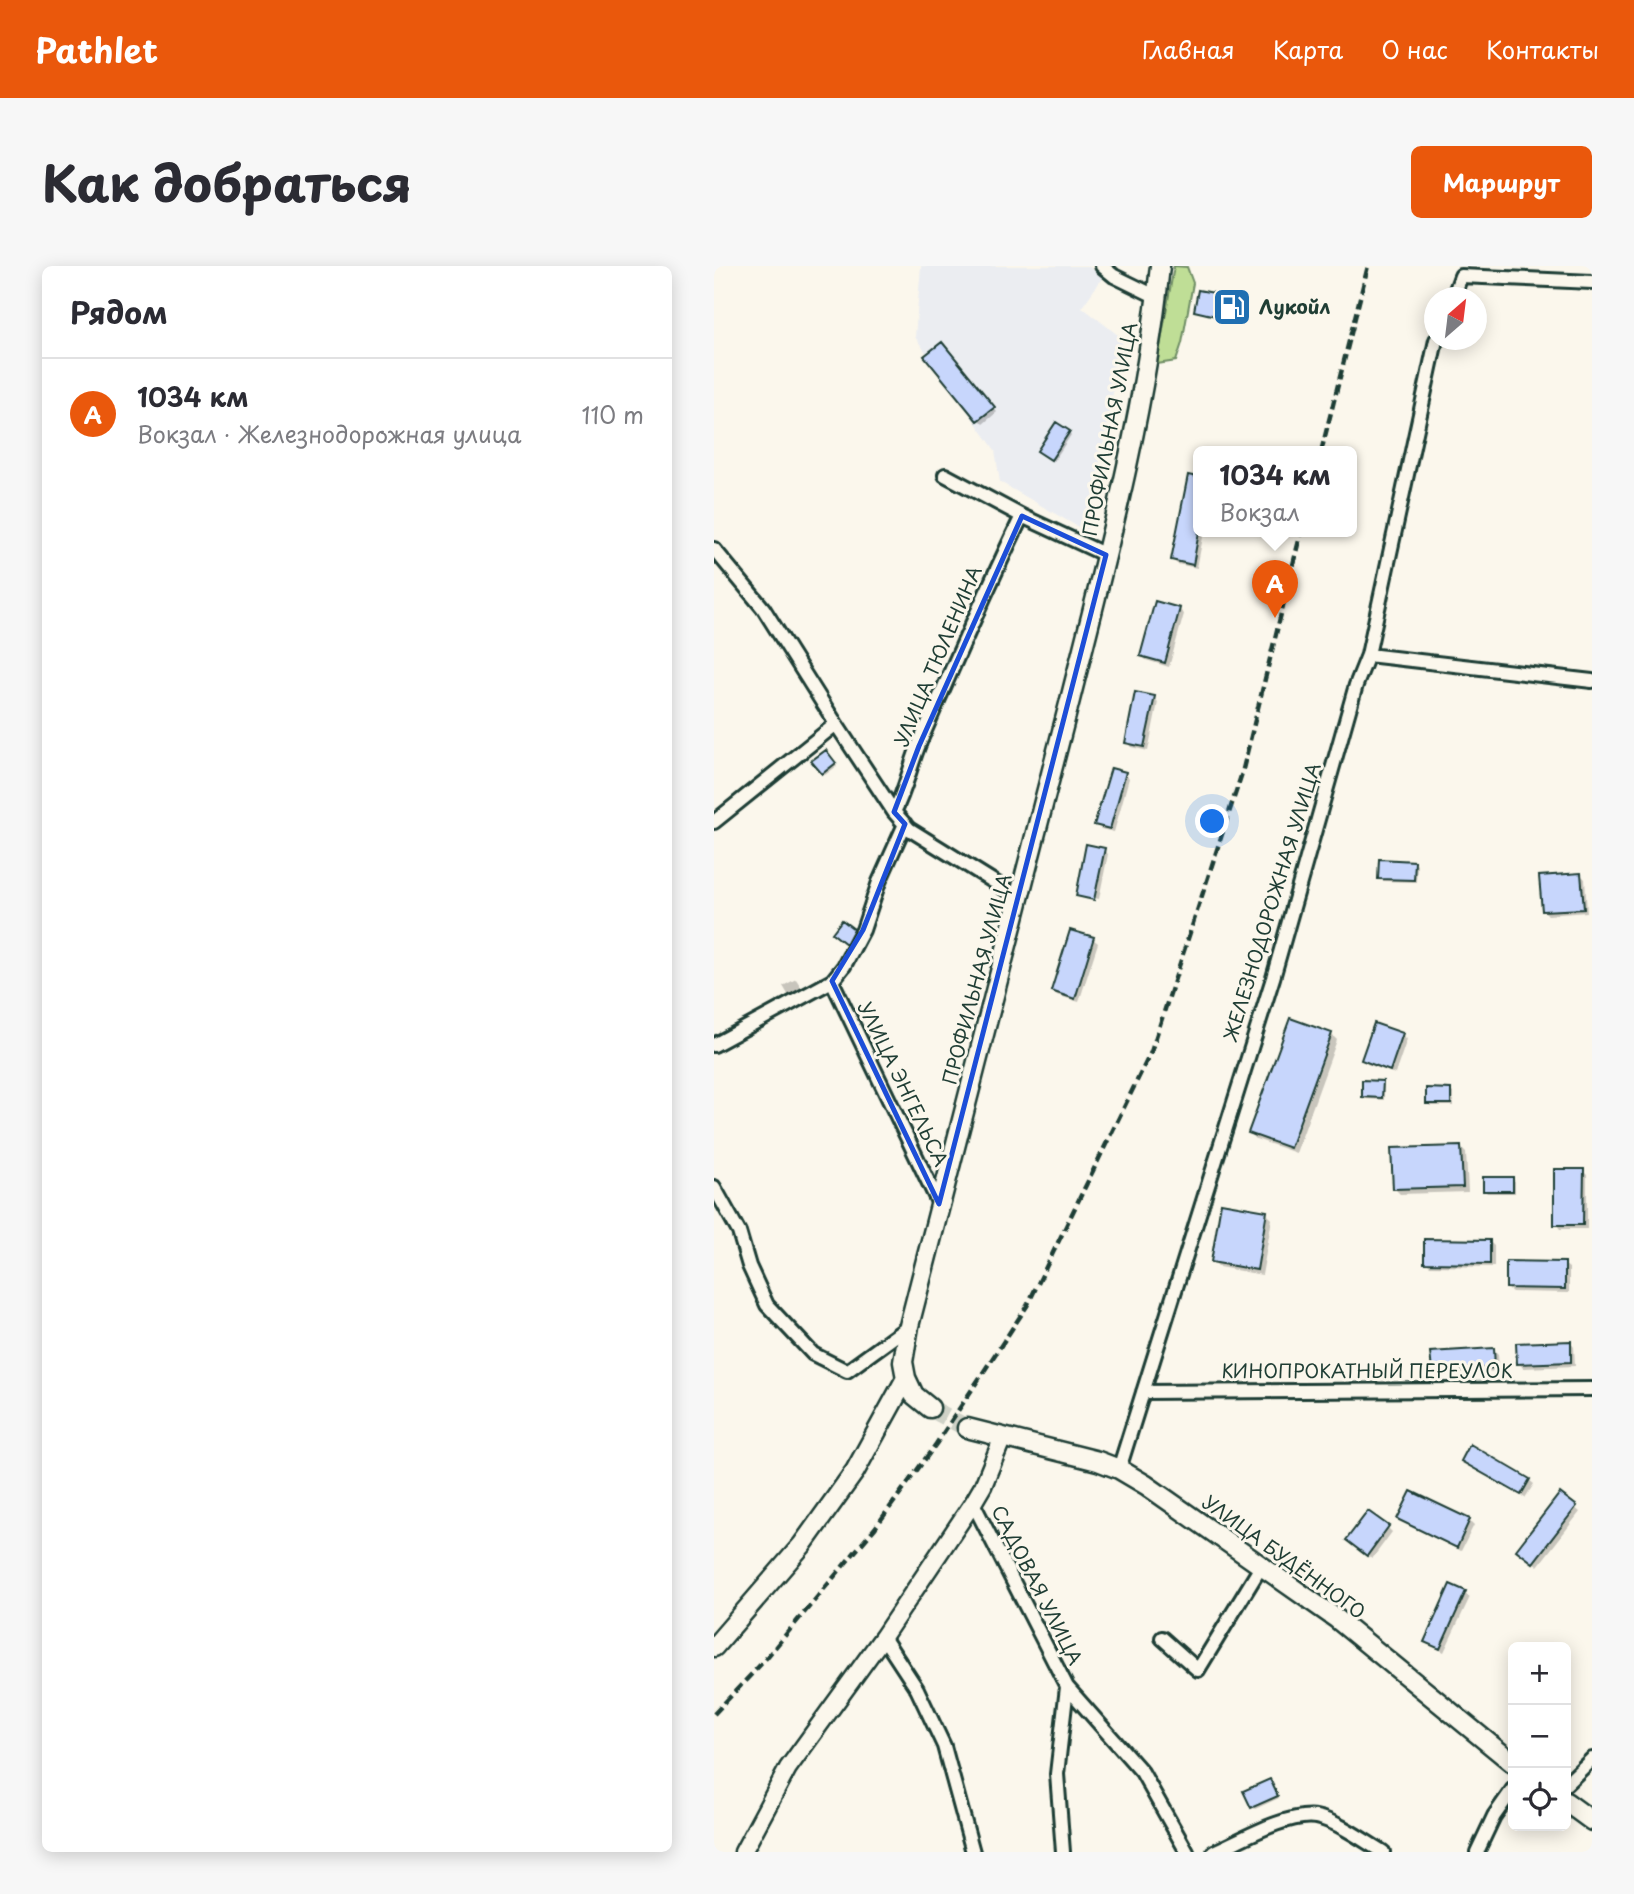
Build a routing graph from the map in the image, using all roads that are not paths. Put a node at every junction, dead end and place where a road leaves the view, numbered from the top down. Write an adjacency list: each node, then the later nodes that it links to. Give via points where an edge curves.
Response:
1 (1102, 266): 5 (street)
2 (1160, 266): 5 (main road, ПРОФИЛЬНАЯ УЛИЦА)
3 (1592, 282): 4 (street, via 1461,276)
4 (1456, 287)
5 (1157, 297): 10 (main road, ПРОФИЛЬНАЯ УЛИЦА)
6 (1435, 350): 11 (street, ЖЕЛЕЗНОДОРОЖНАЯ УЛИЦА)
7 (945, 475): 8 (street)
8 (1022, 516): 10 (street); 14 (street, УЛИЦА ТЮЛЕНИНА)
9 (714, 549): 13 (street, via 763,608)
10 (1106, 555): 17 (main road, ПРОФИЛЬНАЯ УЛИЦА)
11 (1368, 655): 12 (street); 25 (street, ЖЕЛЕЗНОДОРОЖНАЯ УЛИЦА)
12 (1592, 681)
13 (836, 724): 14 (street); 15 (street)
14 (894, 812): 16 (street)
15 (714, 822)
16 (905, 824): 17 (street, via 932,846); 18 (street, via 863,930)
17 (1020, 898): 21 (main road, ПРОФИЛЬНАЯ УЛИЦА)
18 (832, 981): 19 (street); 21 (street, УЛИЦА ЭНГЕЛЬСА)
19 (714, 1045)
20 (714, 1187): 22 (street, via 739,1233 767,1305 813,1354 848,1371)
21 (939, 1204): 22 (main road, ПРОФИЛЬНАЯ УЛИЦА)
22 (909, 1326): 23 (main road, ПРОФИЛЬНАЯ УЛИЦА, via 903,1362)
23 (906, 1378): 26 (main road, via 914,1395); 34 (main road, ПРОФИЛЬНАЯ УЛИЦА, via 832,1506)
24 (1592, 1389): 25 (street, КИНОПРОКАТНЫЙ ПЕРЕУЛОК)
25 (1143, 1392): 29 (street, ЖЕЛЕЗНОДОРОЖНАЯ УЛИЦА)
26 (930, 1408)
27 (967, 1428): 28 (main road, УЛИЦА БУДЁННОГО)
28 (1003, 1437): 29 (main road, УЛИЦА БУДЁННОГО); 30 (street)
29 (1119, 1469): 31 (main road, УЛИЦА БУДЁННОГО)
30 (972, 1503): 32 (street); 35 (street, САДОВАЯ УЛИЦА)
31 (1262, 1565): 33 (street, via 1198,1670); 36 (main road, УЛИЦА БУДЁННОГО, via 1337,1619)
32 (883, 1637): 42 (street, via 789,1768); 43 (street, via 917,1689 944,1746)
33 (1162, 1638)
34 (714, 1647)
35 (1067, 1687): 44 (street, САДОВАЯ УЛИЦА, via 1057,1774); 45 (street, via 1142,1772)
36 (1508, 1759)
37 (1592, 1759): 38 (street)
38 (1571, 1779)
39 (1508, 1796): 48 (street)
40 (1571, 1806): 41 (main road)
41 (1592, 1821)
42 (743, 1852)
43 (973, 1852)
44 (1063, 1852)
45 (1187, 1852)
46 (1214, 1852): 47 (street, via 1303,1816 1329,1822)
47 (1383, 1852)
48 (1477, 1852)

